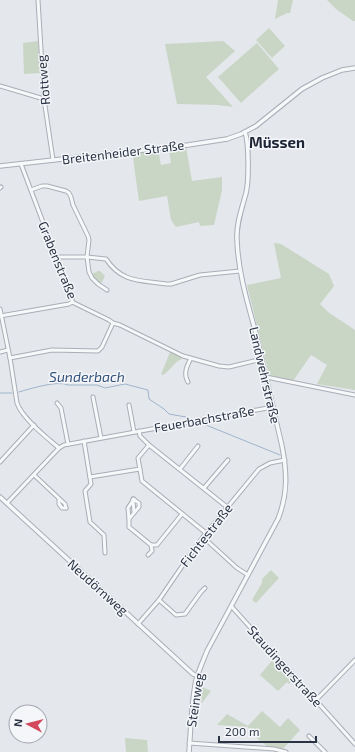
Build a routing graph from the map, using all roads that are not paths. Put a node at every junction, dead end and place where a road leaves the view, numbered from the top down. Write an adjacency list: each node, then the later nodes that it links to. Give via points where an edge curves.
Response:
1 (38, 0): 4 (street, Rottweg)
2 (355, 68): 5 (street, Breitenheider Straße, via 342,70 302,89)
3 (0, 86): 4 (street)
4 (44, 98): 6 (street, Rottweg)
5 (245, 132): 6 (street, Breitenheider Straße, via 217,141); 12 (street, Landwehrstraße, via 247,183 236,238)
6 (53, 160): 7 (street, Breitenheider Straße)
7 (21, 164): 8 (street, Breitenheider Straße); 9 (street, Grabenstraße)
8 (0, 166)
9 (31, 190): 10 (street, Grabenstraße); 11 (street, via 47,186 70,193 88,236)
10 (56, 257): 11 (street); 14 (street, Grabenstraße)
11 (87, 257): 12 (street, via 106,259 116,271 127,278 166,284); 13 (street, via 92,278)
12 (240, 271): 22 (street, Landwehrstraße)
13 (107, 290)
14 (72, 302): 16 (street); 17 (street, Grabenstraße)
15 (0, 309): 16 (street)
16 (1, 316): 18 (street)
17 (113, 323): 20 (street, via 98,351 52,350); 21 (street, Grabenstraße)
18 (8, 350): 19 (street); 20 (street)
19 (0, 352)
20 (10, 358): 30 (street, via 17,403)
21 (191, 358): 22 (street, Grabenstraße, via 224,367); 24 (street, via 186,366 185,377)
22 (262, 359): 23 (street, Landwehrstraße)
23 (266, 376): 25 (street); 29 (street, Landwehrstraße)
24 (188, 382)
25 (355, 395)
26 (94, 397): 33 (street)
27 (57, 403): 35 (street, via 61,408)
28 (129, 405): 32 (street)
29 (273, 407): 31 (street, Feuerbachstraße); 40 (street, Landwehrstraße)
30 (34, 425): 38 (street); 41 (street)
31 (139, 431): 32 (street, Feuerbachstraße); 36 (street, via 140,436)
32 (134, 432): 33 (street, Feuerbachstraße)
33 (101, 438): 34 (street, Feuerbachstraße)
34 (84, 441): 35 (street, Feuerbachstraße); 45 (street)
35 (68, 444): 38 (street, Feuerbachstraße)
36 (149, 444): 42 (street, via 138,458); 43 (street)
37 (198, 446): 43 (street)
38 (58, 448): 44 (street, Feuerbachstraße)
39 (228, 460): 46 (street)
40 (285, 460): 51 (street, Fichtestraße, via 270,463 259,469); 63 (street, Landwehrstraße, via 287,483 282,509)
41 (0, 462)
42 (140, 469): 45 (street); 54 (street, via 142,481)
43 (180, 469): 46 (street)
44 (34, 476): 48 (street); 50 (street, Feuerbachstraße)
45 (90, 477): 61 (street, via 92,484 85,491 90,522 104,535)
46 (204, 488): 51 (street)
47 (0, 497): 50 (street, Neudörnweg)
48 (59, 499)
49 (133, 500): 52 (street); 53 (street); 53 (street, via 139,504)
50 (7, 504): 67 (street, Neudörnweg)
51 (227, 508): 56 (street, Fichtestraße)
52 (128, 510): 53 (street); 55 (street)
53 (134, 511): 55 (street)
54 (182, 514): 56 (street); 58 (street)
55 (129, 519): 59 (street, via 129,527)
56 (206, 533): 57 (street, Fichtestraße)
57 (203, 537): 63 (street); 65 (street, Fichtestraße)
58 (156, 544): 59 (street); 60 (street, via 155,551)
59 (152, 545): 60 (street)
60 (152, 551): 62 (street)
61 (105, 553)
62 (148, 556)
63 (248, 575): 66 (street, Landwehrstraße)
64 (205, 588): 65 (street, via 185,614 176,615)
65 (159, 600): 67 (street, Fichtestraße)
66 (232, 607): 69 (street, Steinweg, via 208,651); 70 (street, Staudingerstraße)
67 (138, 624): 69 (street, Neudörnweg)
68 (355, 660): 70 (street)
69 (198, 676): 72 (street, Steinweg, via 192,706)
70 (316, 700): 73 (street, Staudingerstraße)
71 (309, 736): 76 (street)
72 (190, 743): 74 (street, Steinweg); 75 (street)
73 (355, 744)
74 (189, 752)
75 (286, 752)
76 (325, 752)

